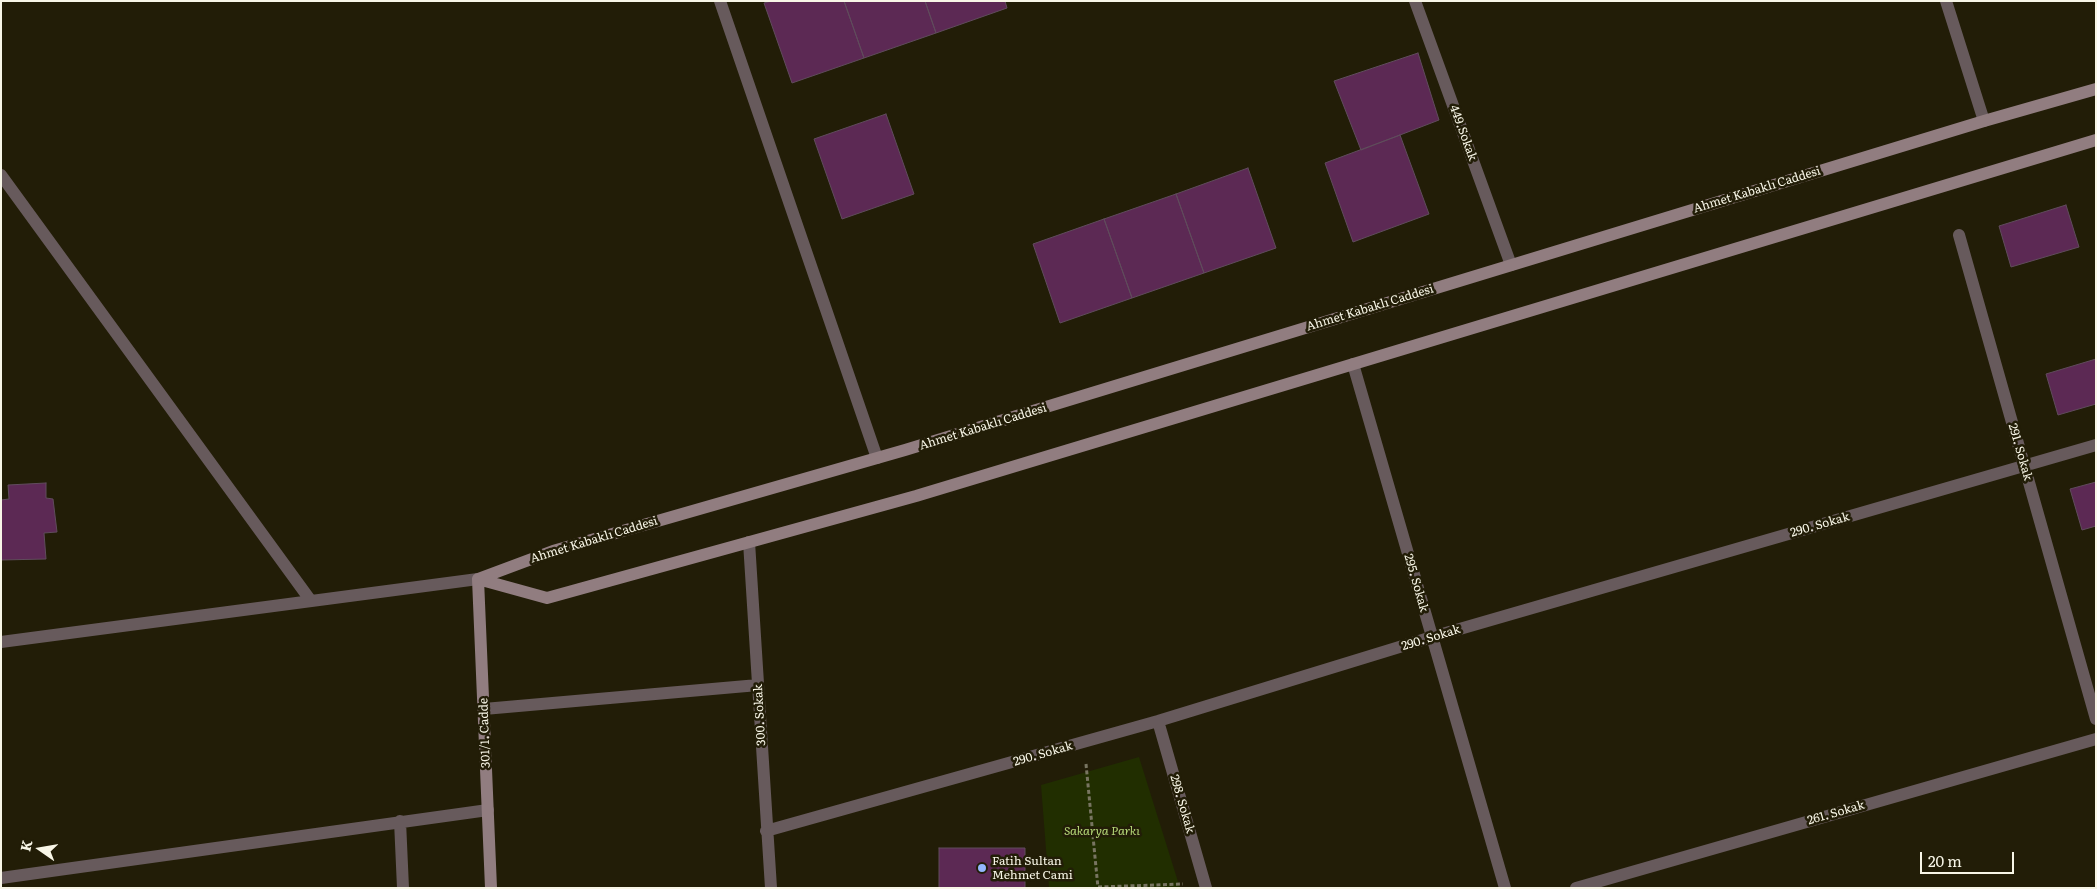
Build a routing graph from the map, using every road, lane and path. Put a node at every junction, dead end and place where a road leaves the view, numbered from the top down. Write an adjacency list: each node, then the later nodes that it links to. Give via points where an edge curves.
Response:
1 (720, 1): 12 (street)
2 (1415, 1): 9 (street, 449.Sokak)
3 (1946, 1): 5 (street)
4 (2096, 89): 5 (main road, Ahmet Kabaklı Caddesi)
5 (1984, 121): 9 (main road, Ahmet Kabaklı Caddesi)
6 (2096, 140): 10 (main road)
7 (1, 175): 16 (street)
8 (1958, 235): 13 (street, 291. Sokak)
9 (1512, 265): 12 (main road, Ahmet Kabaklı Caddesi)
10 (1353, 364): 14 (main road, via 916,496); 17 (street, 295. Sokak)
11 (2096, 445): 13 (street, 290. Sokak)
12 (877, 458): 15 (main road, Ahmet Kabaklı Caddesi, via 552,550)
13 (2024, 466): 17 (street, 290. Sokak); 21 (street, 291. Sokak)
14 (750, 542): 15 (main road, via 547,598); 19 (street, 300. Sokak)
15 (478, 579): 16 (street); 20 (main road, 301/1. Cadde)
16 (311, 601): 18 (street)
17 (1432, 637): 22 (street, 290. Sokak); 34 (street, 295. Sokak)
18 (1, 642)
19 (758, 685): 20 (street); 27 (street, 300. Sokak)
20 (484, 709): 25 (main road, 301/1. Cadde)
21 (2096, 718)
22 (1158, 721): 24 (street, 290. Sokak); 29 (street, 298. Sokak)
23 (2096, 738): 35 (street, 261. Sokak)
24 (1084, 742): 27 (street, 290. Sokak); 30 (path)
25 (488, 810): 26 (street); 32 (main road, 301/1. Cadde)
26 (400, 821): 28 (street); 31 (street)
27 (766, 831): 33 (street, 300. Sokak)
28 (1, 878)
29 (1206, 886): 30 (path)
30 (1098, 887)
31 (403, 888)
32 (491, 888)
33 (771, 888)
34 (1505, 888)
35 (1576, 888)

